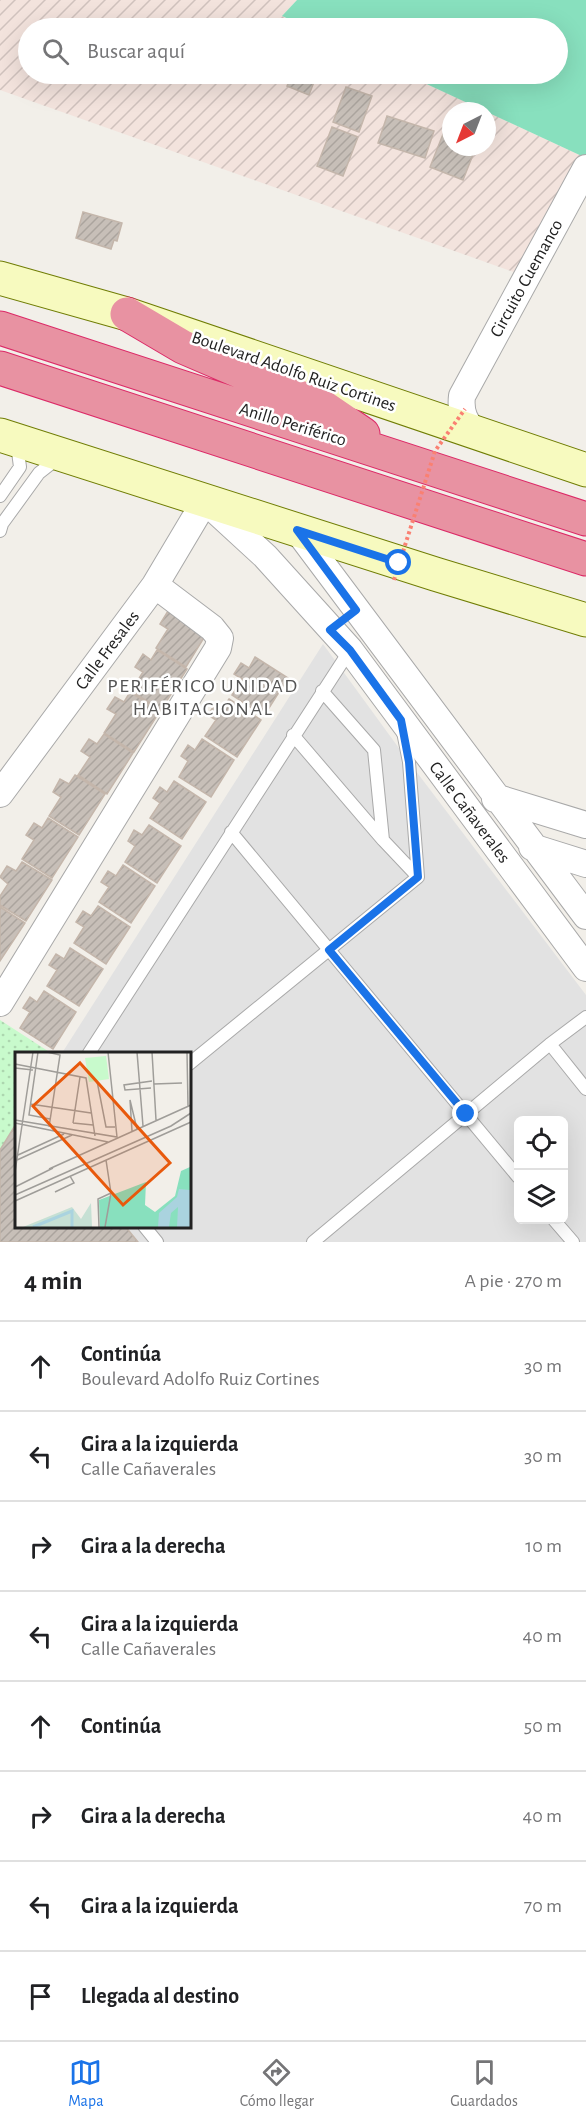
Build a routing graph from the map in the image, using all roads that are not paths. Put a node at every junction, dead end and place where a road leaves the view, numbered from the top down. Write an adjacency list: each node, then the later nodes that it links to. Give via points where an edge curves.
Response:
1 (586, 168): 6 (street, Circuito Cuemanco)
2 (0, 278): 3 (main road, Boulevard Adolfo Ruiz Cortines)
3 (127, 314): 7 (main road, Boulevard Adolfo Ruiz Cortines); 10 (highway, via 183,347 325,408)
4 (0, 328): 10 (highway, Anillo Periférico)
5 (0, 368): 17 (highway, Anillo Periférico)
6 (470, 410): 7 (main road, Boulevard Adolfo Ruiz Cortines); 7 (street, Circuito Cuemanco, via 446,405); 11 (main road, Boulevard Adolfo Ruiz Cortines)
7 (423, 416)
8 (8, 438): 9 (main road); 12 (lane, via 20,466)
9 (62, 455): 13 (main road); 16 (lane, via 39,473)
10 (397, 457): 14 (highway, Anillo Periférico)
11 (586, 470)
12 (0, 495)
13 (205, 501): 15 (main road); 18 (street, Calle Fresales); 21 (street, Calle Cañaverales, via 265,556)
14 (586, 519)
15 (297, 530): 19 (street, Calle Cañaverales); 20 (main road)
16 (0, 531)
17 (586, 559)
18 (155, 585): 26 (street, Calle Fresales); 39 (street, via 212,628 220,638 218,648)
19 (356, 610): 21 (street); 27 (street, Calle Cañaverales)
20 (586, 620)
21 (330, 630): 22 (street, Calle Cañaverales)
22 (350, 650): 23 (lane); 24 (street, Calle Cañaverales)
23 (322, 691): 25 (lane); 31 (lane, via 374,750)
24 (401, 720): 28 (street, Calle Cañaverales); 35 (lane, via 409,762)
25 (293, 735): 30 (lane); 31 (lane)
26 (0, 794)
27 (498, 798): 28 (street); 29 (street); 32 (street, Calle Cañaverales)
28 (466, 807): 33 (street, Calle Cañaverales)
29 (586, 825)
30 (231, 832): 37 (lane); 42 (lane)
31 (383, 840): 35 (lane)
32 (535, 847): 33 (street); 34 (street); 36 (street, Calle Cañaverales)
33 (499, 852): 38 (street, Calle Cañaverales)
34 (586, 864)
35 (418, 877): 37 (lane)
36 (586, 916)
37 (329, 950): 43 (lane); 45 (lane)
38 (586, 968)
39 (0, 1003)
40 (586, 1017): 41 (lane)
41 (550, 1044): 44 (lane); 45 (lane)
42 (90, 1052)
43 (190, 1063)
44 (586, 1089)
45 (466, 1114): 46 (lane); 50 (lane)
46 (514, 1171)
47 (557, 1224): 51 (lane)
48 (145, 1227): 49 (lane)
49 (157, 1242)
50 (313, 1242)
51 (573, 1242)

